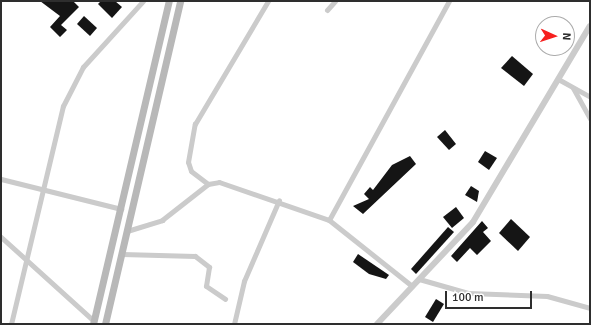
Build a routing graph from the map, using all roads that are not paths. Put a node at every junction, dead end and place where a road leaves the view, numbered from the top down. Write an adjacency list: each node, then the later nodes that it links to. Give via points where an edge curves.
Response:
1 (143, 1): 15 (street, via 83,67 63,106)
2 (169, 1): 17 (main road)
3 (180, 1): 19 (main road)
4 (268, 1): 14 (street, via 195,124 188,162 192,171)
5 (335, 1): 7 (street)
6 (449, 1): 18 (street)
7 (327, 10)
8 (590, 26): 9 (street)
9 (558, 79): 10 (street); 23 (street, via 473,222)
10 (573, 88): 11 (street); 12 (street)
11 (590, 97)
12 (590, 119)
13 (1, 179): 15 (street)
14 (208, 184): 16 (street, via 219,182); 19 (street, via 177,211)
15 (43, 191): 17 (street); 22 (street)
16 (279, 200): 18 (street); 30 (street, via 244,281)
17 (121, 209): 27 (main road)
18 (329, 220): 24 (street)
19 (127, 231): 21 (main road)
20 (1, 237): 22 (street)
21 (122, 254): 25 (street, via 195,256 209,267 206,286); 29 (main road)
22 (27, 262): 27 (street); 28 (street)
23 (419, 279): 24 (street); 26 (street, via 468,293 547,296)
24 (412, 286): 31 (street)
25 (225, 299)
26 (590, 308)
27 (94, 323)
28 (11, 324)
29 (105, 324)
30 (234, 324)
31 (377, 324)

